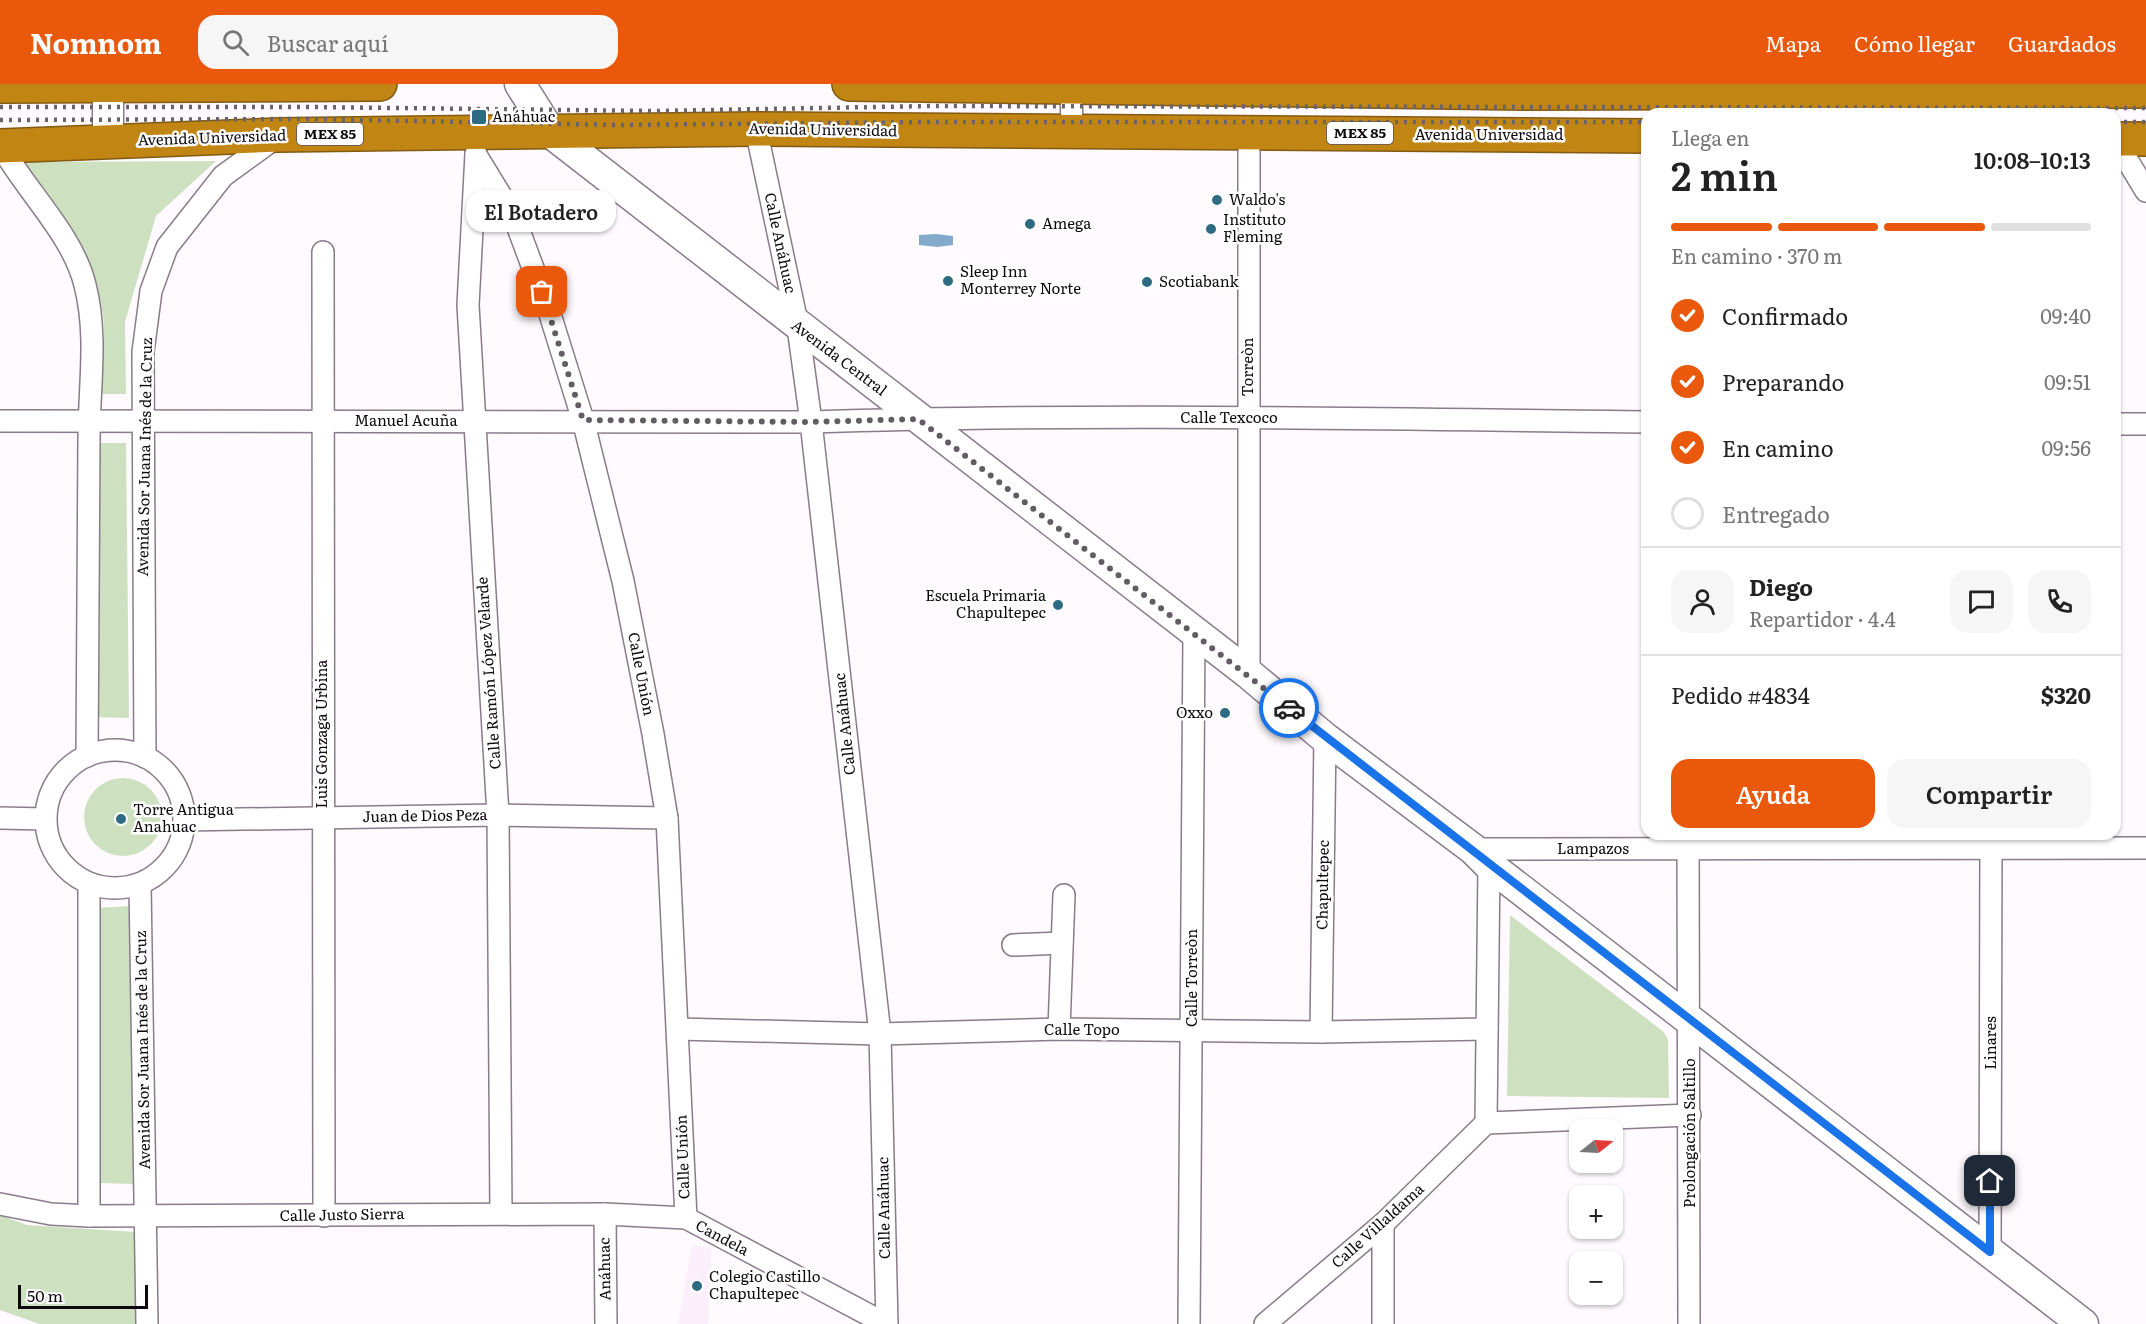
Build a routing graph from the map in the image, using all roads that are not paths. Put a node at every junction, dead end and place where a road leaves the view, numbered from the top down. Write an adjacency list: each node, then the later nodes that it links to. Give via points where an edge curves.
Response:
1 (352, 84): 2 (highway); 6 (highway)
2 (380, 84)
3 (520, 84): 11 (street, Avenida Central)
4 (849, 84): 7 (highway)
5 (18, 85): 6 (highway)
6 (107, 85): 17 (street)
7 (1071, 86): 8 (highway, via 1524,93); 12 (street)
8 (2146, 91)
9 (756, 129): 11 (highway, Avenida Universidad / MEX 85); 12 (highway, Avenida Universidad / MEX 85); 23 (street, Calle Anáhuac)
10 (1248, 132): 12 (highway, Avenida Universidad / MEX 85); 14 (highway, Avenida Universidad / MEX 85); 24 (street, Torreòn)
11 (551, 133): 18 (highway, Avenida Universidad / MEX 85); 23 (street, Avenida Central)
12 (1072, 133)
13 (279, 135): 17 (highway, Avenida Universidad / MEX 85); 18 (highway, Avenida Universidad / MEX 85); 33 (street, Avenida Sor Juana Inés de la Cruz, via 223,176 167,247 152,291 143,352)
14 (1641, 136)
15 (2121, 139): 16 (highway)
16 (2146, 139)
17 (108, 142): 19 (highway, Avenida Universidad / MEX 85)
18 (476, 144): 26 (street, Calle Ramón López Velarde, via 468,305); 27 (street, Calle Unión, via 514,217)
19 (1, 146): 32 (street, via 71,249 85,284 93,331)
20 (2121, 149): 21 (street)
21 (2146, 191)
22 (322, 252): 29 (street, Luis Gonzaga Urbina)
23 (798, 327): 25 (street, Avenida Central); 30 (street, Calle Anáhuac)
24 (1248, 418): 25 (street, Calle Texcoco); 31 (street, Calle Texcoco); 37 (street, Torreòn)
25 (918, 419): 30 (street, Calle Texcoco); 36 (street, Avenida Central)
26 (473, 420): 27 (street, Manuel Acuña); 29 (street, Manuel Acuña); 41 (street, Calle Ramón López Velarde)
27 (583, 420): 30 (street, Manuel Acuña); 44 (street, Calle Unión, via 623,581)
28 (0, 421): 32 (street, Manuel Acuña)
29 (322, 421): 33 (street, Manuel Acuña); 42 (street, Luis Gonzaga Urbina)
30 (811, 422): 62 (street, Calle Anáhuac)
31 (1641, 422)
32 (89, 423): 33 (street, Manuel Acuña); 39 (street)
33 (143, 423): 40 (street, Avenida Sor Juana Inés de la Cruz)
34 (2121, 424): 35 (street)
35 (2146, 424)
36 (1194, 633): 37 (street, Avenida Central); 60 (street, Calle Torreòn)
37 (1249, 674): 38 (street, Avenida Central)
38 (1325, 738): 50 (street, Avenida Central); 61 (street, Chapultepec)
39 (87, 756): 40 (street, via 116,750); 45 (street, via 70,766 57,781)
40 (145, 757): 46 (street, via 173,783)
41 (498, 815): 42 (street, Juan de Dios Peza); 44 (street, Juan de Dios Peza); 66 (street, Calle Ramón López Velarde)
42 (322, 817): 46 (street, Juan de Dios Peza); 69 (street, Luis Gonzaga Urbina)
43 (0, 818): 45 (street)
44 (667, 818): 57 (street, Calle Unión)
45 (45, 819): 51 (street, via 58,858 71,873)
46 (184, 820): 52 (street, via 181,840 172,859 158,874)
47 (1991, 841): 48 (street, Lampazos); 49 (street, Lampazos); 73 (street, Linares)
48 (1688, 842): 50 (street, Lampazos); 56 (street, Prolongación Saltillo)
49 (2146, 848)
50 (1481, 857): 56 (street, Avenida Central); 59 (street)
51 (89, 884): 52 (street, via 115,889); 68 (street)
52 (140, 884): 70 (street, Avenida Sor Juana Inés de la Cruz)
53 (1064, 895): 54 (street)
54 (1062, 943): 55 (street); 58 (street)
55 (1013, 945)
56 (1690, 1018): 63 (street, Prolongación Saltillo); 73 (street, Avenida Central)
57 (678, 1029): 62 (street, Calle Topo); 71 (street, Calle Unión)
58 (1059, 1029): 60 (street, Calle Topo); 62 (street, Calle Topo)
59 (1487, 1029): 61 (street, Calle Topo); 64 (street)
60 (1191, 1031): 61 (street, Calle Topo); 77 (street, Calle Torreòn)
61 (1321, 1032)
62 (880, 1034): 76 (street, Calle Anáhuac)
63 (1690, 1115): 64 (street); 80 (street, Prolongación Saltillo)
64 (1486, 1123): 72 (street, Calle Villaldama)
65 (0, 1204): 68 (street, Calle Justo Sierra, via 51,1214)
66 (501, 1213): 67 (street, Calle Justo Sierra); 69 (street, Calle Justo Sierra)
67 (605, 1214): 71 (street, Calle Justo Sierra); 75 (street, Anáhuac)
68 (89, 1216): 70 (street, Calle Justo Sierra)
69 (324, 1216): 70 (street, Calle Justo Sierra)
70 (146, 1217): 74 (street, Avenida Sor Juana Inés de la Cruz)
71 (686, 1218): 76 (street, Candela)
72 (1383, 1224): 78 (street, Calle Villaldama); 79 (street)
73 (1990, 1252): 81 (street, Avenida Central)
74 (147, 1324)
75 (606, 1324)
76 (886, 1324)
77 (1189, 1324)
78 (1265, 1324)
79 (1383, 1324)
80 (1689, 1324)
81 (2083, 1324)

